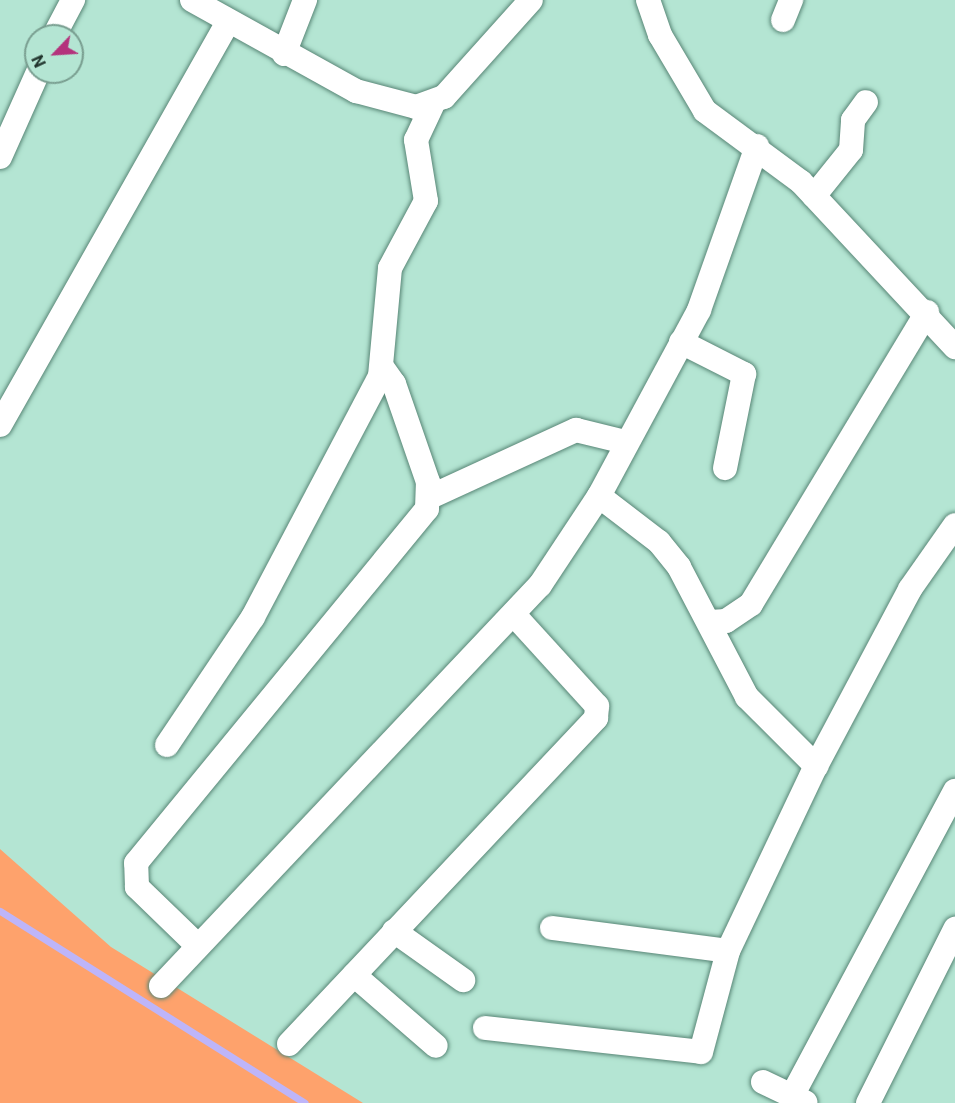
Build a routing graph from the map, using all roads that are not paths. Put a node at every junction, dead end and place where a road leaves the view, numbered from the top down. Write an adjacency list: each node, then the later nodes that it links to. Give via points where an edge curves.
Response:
1 (73, 0): 6 (street)
2 (192, 0): 7 (street)
3 (305, 0): 8 (street)
4 (531, 0): 11 (street)
5 (648, 0): 12 (street, via 660,35 695,99)
6 (60, 24)
7 (227, 24): 8 (street); 19 (street)
8 (284, 54): 11 (street, via 387,102)
9 (33, 84): 13 (street)
10 (866, 102): 14 (street, via 853,120 851,150)
11 (432, 105): 18 (street, via 416,140 426,201 390,268)
12 (757, 146): 14 (street); 16 (street, via 731,227)
13 (0, 157)
14 (814, 196): 15 (street)
15 (927, 312): 17 (street); 26 (street, via 751,604 726,621)
16 (681, 342): 20 (street); 21 (street, via 744,374)
17 (955, 347)
18 (382, 368): 23 (street, via 394,384); 27 (street, via 253,617)
19 (0, 425)
20 (625, 442): 22 (street); 23 (street, via 587,431 570,432)
21 (725, 468)
22 (599, 496): 25 (street); 26 (street, via 658,542)
23 (430, 497): 33 (street, via 411,529 136,863 137,886)
24 (955, 525): 28 (street, via 910,589)
25 (515, 615): 32 (street, via 599,712); 33 (street)
26 (710, 622): 28 (street, via 747,697)
27 (167, 745)
28 (816, 766): 34 (street)
29 (955, 791): 42 (street)
30 (552, 928): 34 (street)
31 (955, 929): 43 (street)
32 (394, 931): 35 (street); 36 (street)
33 (198, 946): 37 (street)
34 (728, 951): 38 (street, via 701,1052)
35 (354, 975): 39 (street); 40 (street)
36 (463, 980)
37 (161, 986)
38 (485, 1028)
39 (289, 1044)
40 (436, 1046)
41 (763, 1083): 42 (street)
42 (800, 1100)
43 (867, 1103)

